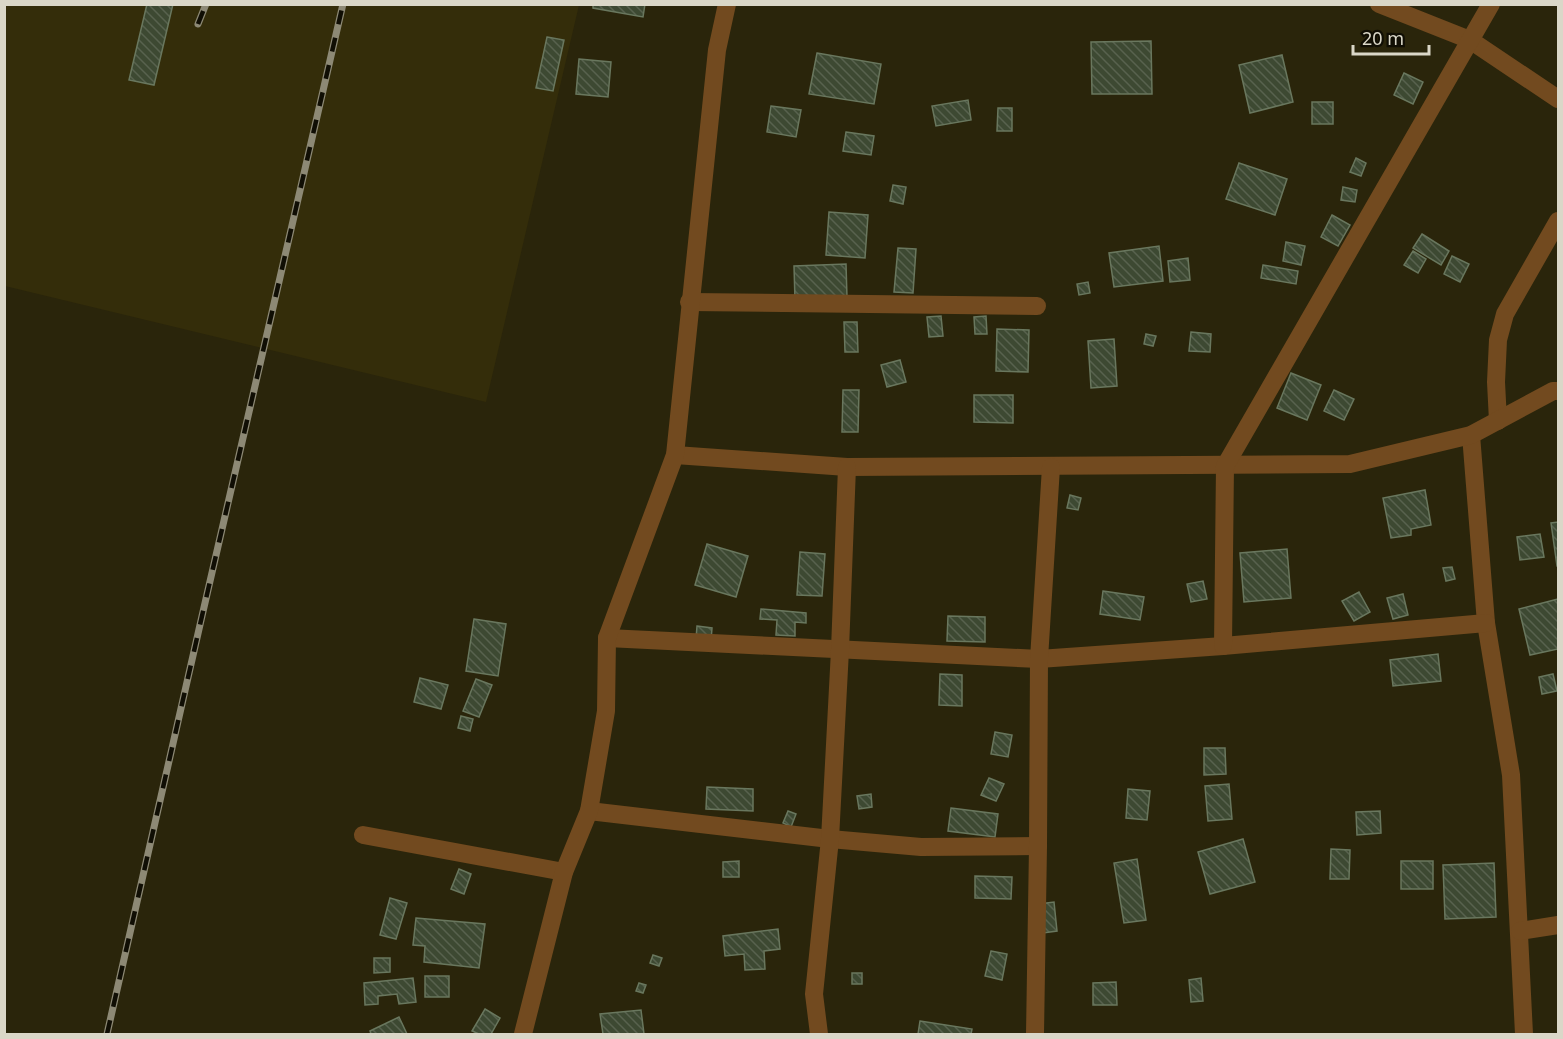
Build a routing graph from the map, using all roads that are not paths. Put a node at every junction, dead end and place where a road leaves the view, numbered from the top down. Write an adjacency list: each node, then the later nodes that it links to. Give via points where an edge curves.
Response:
1 (727, 4): 7 (street, via 717,50)
2 (1379, 4): 4 (street)
3 (1491, 4): 4 (street)
4 (1470, 40): 5 (street); 13 (street)
5 (1558, 99)
6 (1558, 221): 10 (street, via 1505,314 1498,340)
7 (689, 302): 8 (street); 12 (street)
8 (1037, 306)
9 (1558, 391): 10 (street)
10 (1498, 421): 11 (street)
11 (1471, 435): 13 (street, via 1350,464); 16 (street)
12 (675, 455): 14 (street); 17 (street)
13 (1225, 466): 15 (street); 18 (street)
14 (847, 467): 15 (street); 19 (street)
15 (1051, 467): 20 (street)
16 (1486, 623): 18 (street); 27 (street, via 1511,775)
17 (607, 638): 19 (street); 21 (street, via 606,711)
18 (1222, 646): 20 (street)
19 (840, 650): 20 (street); 23 (street)
20 (1039, 659): 24 (street)
21 (589, 811): 23 (street); 25 (street)
22 (363, 835): 25 (street)
23 (830, 839): 24 (street, via 921,847); 29 (street, via 814,994)
24 (1038, 846): 30 (street)
25 (564, 872): 28 (street)
26 (1558, 925): 27 (street)
27 (1520, 931): 31 (street)
28 (523, 1035)
29 (819, 1035)
30 (1035, 1035)
31 (1524, 1035)

